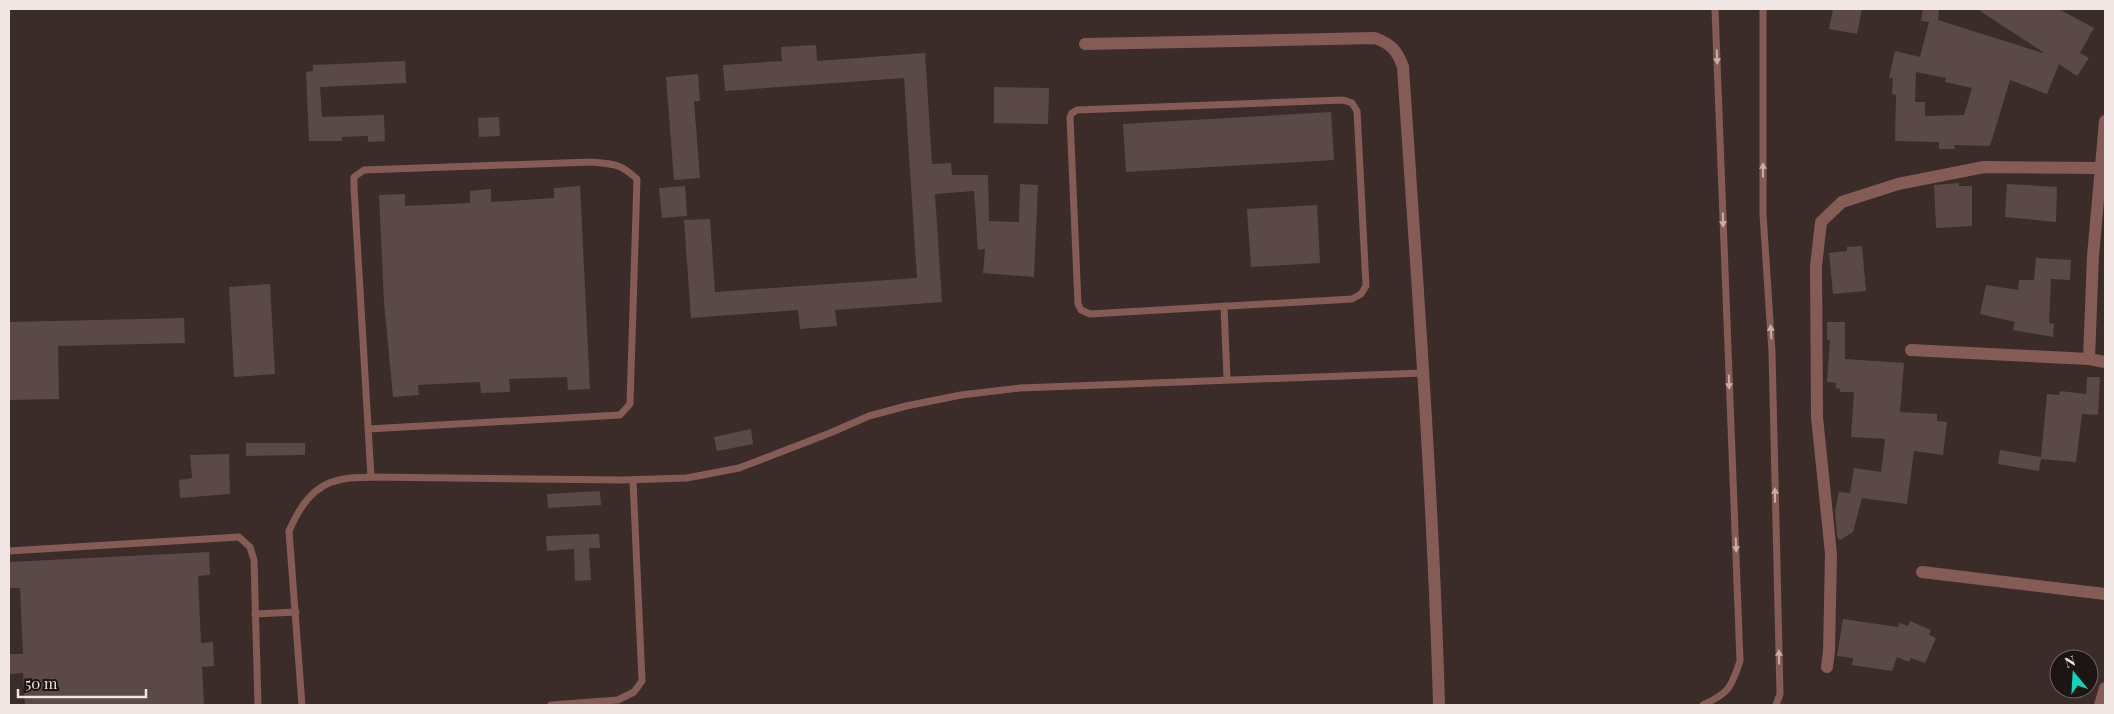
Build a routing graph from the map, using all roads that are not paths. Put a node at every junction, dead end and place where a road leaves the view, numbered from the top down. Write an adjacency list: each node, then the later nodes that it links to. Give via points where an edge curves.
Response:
1 (1715, 9): 26 (lane, one-way to 26, via 1740,661 1732,684 1720,697)
2 (1762, 9): 27 (lane, one-way to 2, via 1780,694 1772,352 1763,214)
3 (1085, 44): 10 (street, via 1374,38 1388,43 1398,52 1403,67)
4 (2105, 122): 5 (street)
5 (2101, 168): 8 (street); 20 (street, via 1984,167 1898,184 1842,202 1821,222 1816,266 1816,417 1831,554)
6 (1224, 306): 6 (lane, via 1090,314 1081,310 1078,304 1072,113 1077,110 1343,100 1352,103 1357,111 1366,286 1361,294 1352,299); 11 (lane)
7 (1911, 350): 8 (street)
8 (2089, 359): 9 (street)
9 (2105, 362)
10 (1423, 374): 11 (lane); 25 (street, via 1435,565)
11 (1226, 379): 14 (lane, via 1020,388 961,395 869,416 739,468 687,478)
12 (368, 429): 12 (lane, via 354,176 364,170 591,162 624,168 637,179 630,404 620,415); 13 (lane)
13 (371, 477): 14 (lane); 18 (lane, via 338,480 312,493 296,516 289,531)
14 (633, 480): 24 (lane, via 642,681 634,692 618,700)
15 (9, 550): 19 (lane, via 239,537 250,547 254,560)
16 (1922, 572): 17 (street)
17 (2105, 594)
18 (296, 612): 19 (lane); 23 (lane)
19 (255, 614): 22 (lane)
20 (1826, 667)
21 (2105, 688): 28 (street)
22 (258, 705)
23 (302, 705)
24 (551, 705)
25 (1439, 705)
26 (1703, 705)
27 (1776, 705)
28 (2100, 705)

